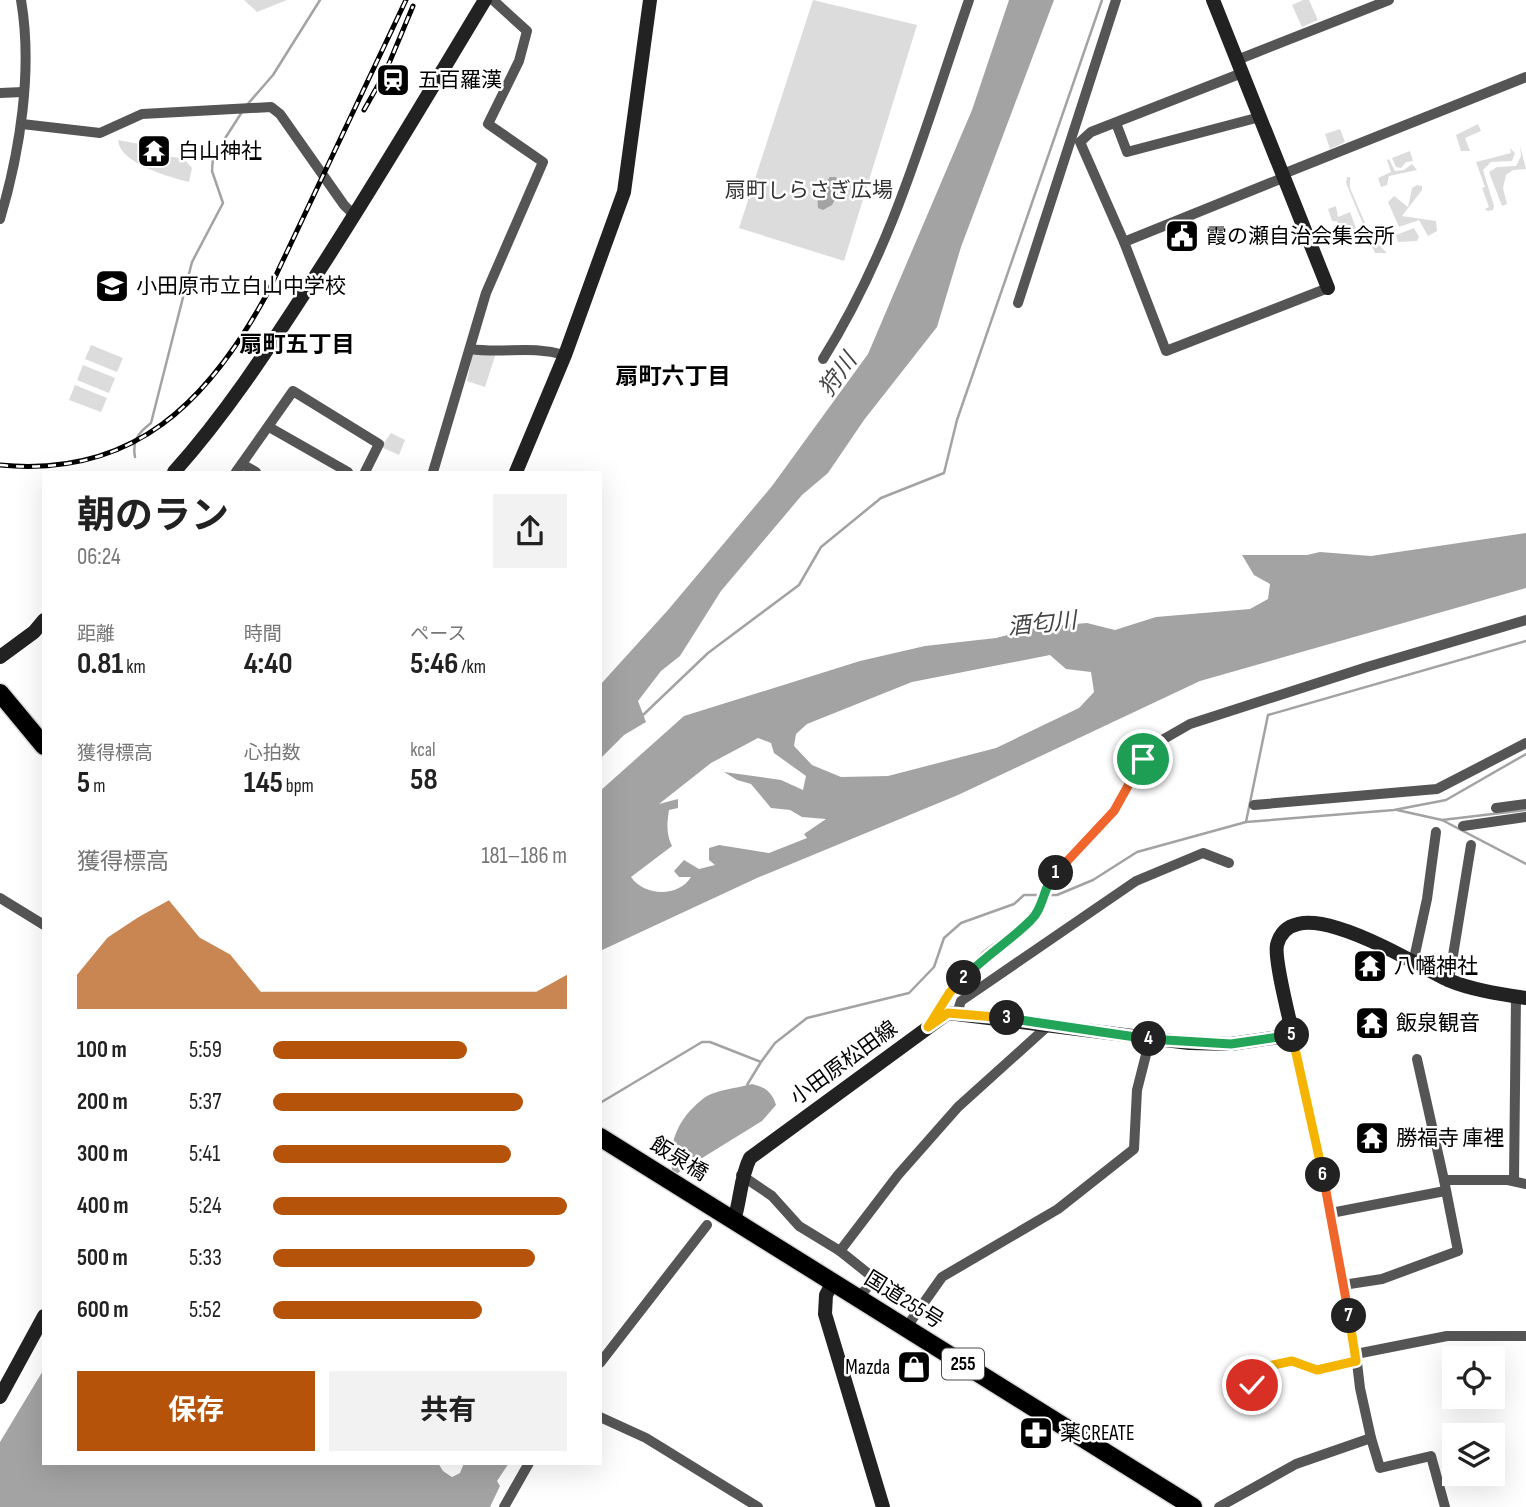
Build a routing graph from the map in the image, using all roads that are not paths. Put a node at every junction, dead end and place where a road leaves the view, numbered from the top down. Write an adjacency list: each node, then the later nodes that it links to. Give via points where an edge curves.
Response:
1 (21, 0): 11 (street)
2 (485, 0): 18 (main road)
3 (493, 0): 23 (street, via 527,31 519,61 488,124 542,162 486,293)
4 (650, 0): 24 (main road, via 624,192)
5 (969, 0): 25 (street, via 875,267)
6 (1116, 0): 16 (street)
7 (1213, 0): 9 (main road)
8 (1389, 0): 9 (street)
9 (1240, 67): 13 (main road); 14 (street)
10 (1526, 78): 17 (street)
11 (23, 92): 12 (street); 15 (street)
12 (0, 93)
13 (1260, 117): 14 (street, via 1127,152); 17 (main road)
14 (1116, 123): 16 (street)
15 (22, 124): 18 (street, via 100,133 136,115 271,107); 19 (street)
16 (1078, 135): 20 (street); 22 (street)
17 (1284, 176): 20 (street); 21 (main road)
18 (354, 215): 28 (main road, via 226,409)
19 (0, 219)
20 (1124, 242): 21 (street, via 1166,351)
21 (1328, 288)
22 (1018, 303)
23 (470, 349): 24 (street, via 501,353 540,348); 31 (street)
24 (565, 355): 32 (main road)
25 (823, 359)
26 (269, 427): 27 (street); 29 (street); 30 (street, via 293,391 379,444)
27 (239, 468)
28 (178, 471)
29 (346, 471)
30 (366, 471)
31 (433, 471)
32 (516, 471)
33 (1526, 620): 54 (street, via 1191,724 1162,740 1143,759 1114,811 1044,887 1034,919 986,955 950,992)
34 (42, 622): 35 (main road)
35 (0, 657)
36 (0, 693): 38 (highway)
37 (1526, 743): 39 (street, via 1437,789)
38 (42, 744)
39 (1254, 805)
40 (1526, 806): 41 (street)
41 (1496, 808)
42 (1526, 817): 43 (street)
43 (1463, 826)
44 (1436, 832): 49 (street)
45 (1471, 845): 50 (street)
46 (1229, 863): 52 (street, via 1203,853 1136,881 961,1001)
47 (0, 898): 48 (street)
48 (42, 924)
49 (1413, 963): 50 (main road); 55 (main road, via 1343,930 1312,923 1284,931 1276,948)
50 (1449, 980): 51 (main road)
51 (1521, 998): 60 (street)
52 (957, 1013): 53 (main road); 54 (main road, 小田原松田線, via 948,1013)
53 (1050, 1023): 56 (main road); 66 (street, via 958,1107)
54 (928, 1027): 59 (main road, 小田原松田線, via 750,1158)
55 (1293, 1035): 56 (main road, via 1231,1044); 63 (street)
56 (1150, 1039): 71 (street, via 1137,1090 1134,1149 1058,1209 942,1277)
57 (1417, 1059): 62 (street)
58 (602, 1138): 64 (highway, 飯泉橋 / 255)
59 (741, 1175): 64 (main road); 66 (street, via 772,1196 799,1226)
60 (1514, 1180): 61 (street); 62 (street)
61 (1526, 1185)
62 (1445, 1186): 63 (street); 68 (street, via 1458,1251 1382,1279)
63 (1331, 1213): 68 (street)
64 (734, 1220): 67 (highway, 国道255号 / 255)
65 (707, 1225): 74 (street)
66 (840, 1251): 69 (street, via 875,1279)
67 (833, 1282): 69 (highway, 国道255号 / 255); 83 (main road, via 825,1295 825,1314)
68 (1343, 1284): 73 (street)
69 (858, 1298): 71 (highway, 国道255号 / 255)
70 (42, 1320): 76 (main road)
71 (906, 1328): 80 (highway, 国道255号 / 255)
72 (1526, 1336): 73 (street, via 1447,1336)
73 (1356, 1357): 75 (street, via 1317,1370 1292,1361 1273,1365); 78 (street)
74 (602, 1360)
75 (1252, 1385)
76 (0, 1397)
77 (602, 1418): 82 (street, via 646,1438)
78 (1371, 1438): 84 (street, via 1296,1464); 85 (street, via 1380,1468 1431,1456)
79 (528, 1465): 81 (street)
80 (1185, 1506)
81 (504, 1507)
82 (758, 1507)
83 (883, 1507)
84 (1219, 1507)
85 (1445, 1507)

